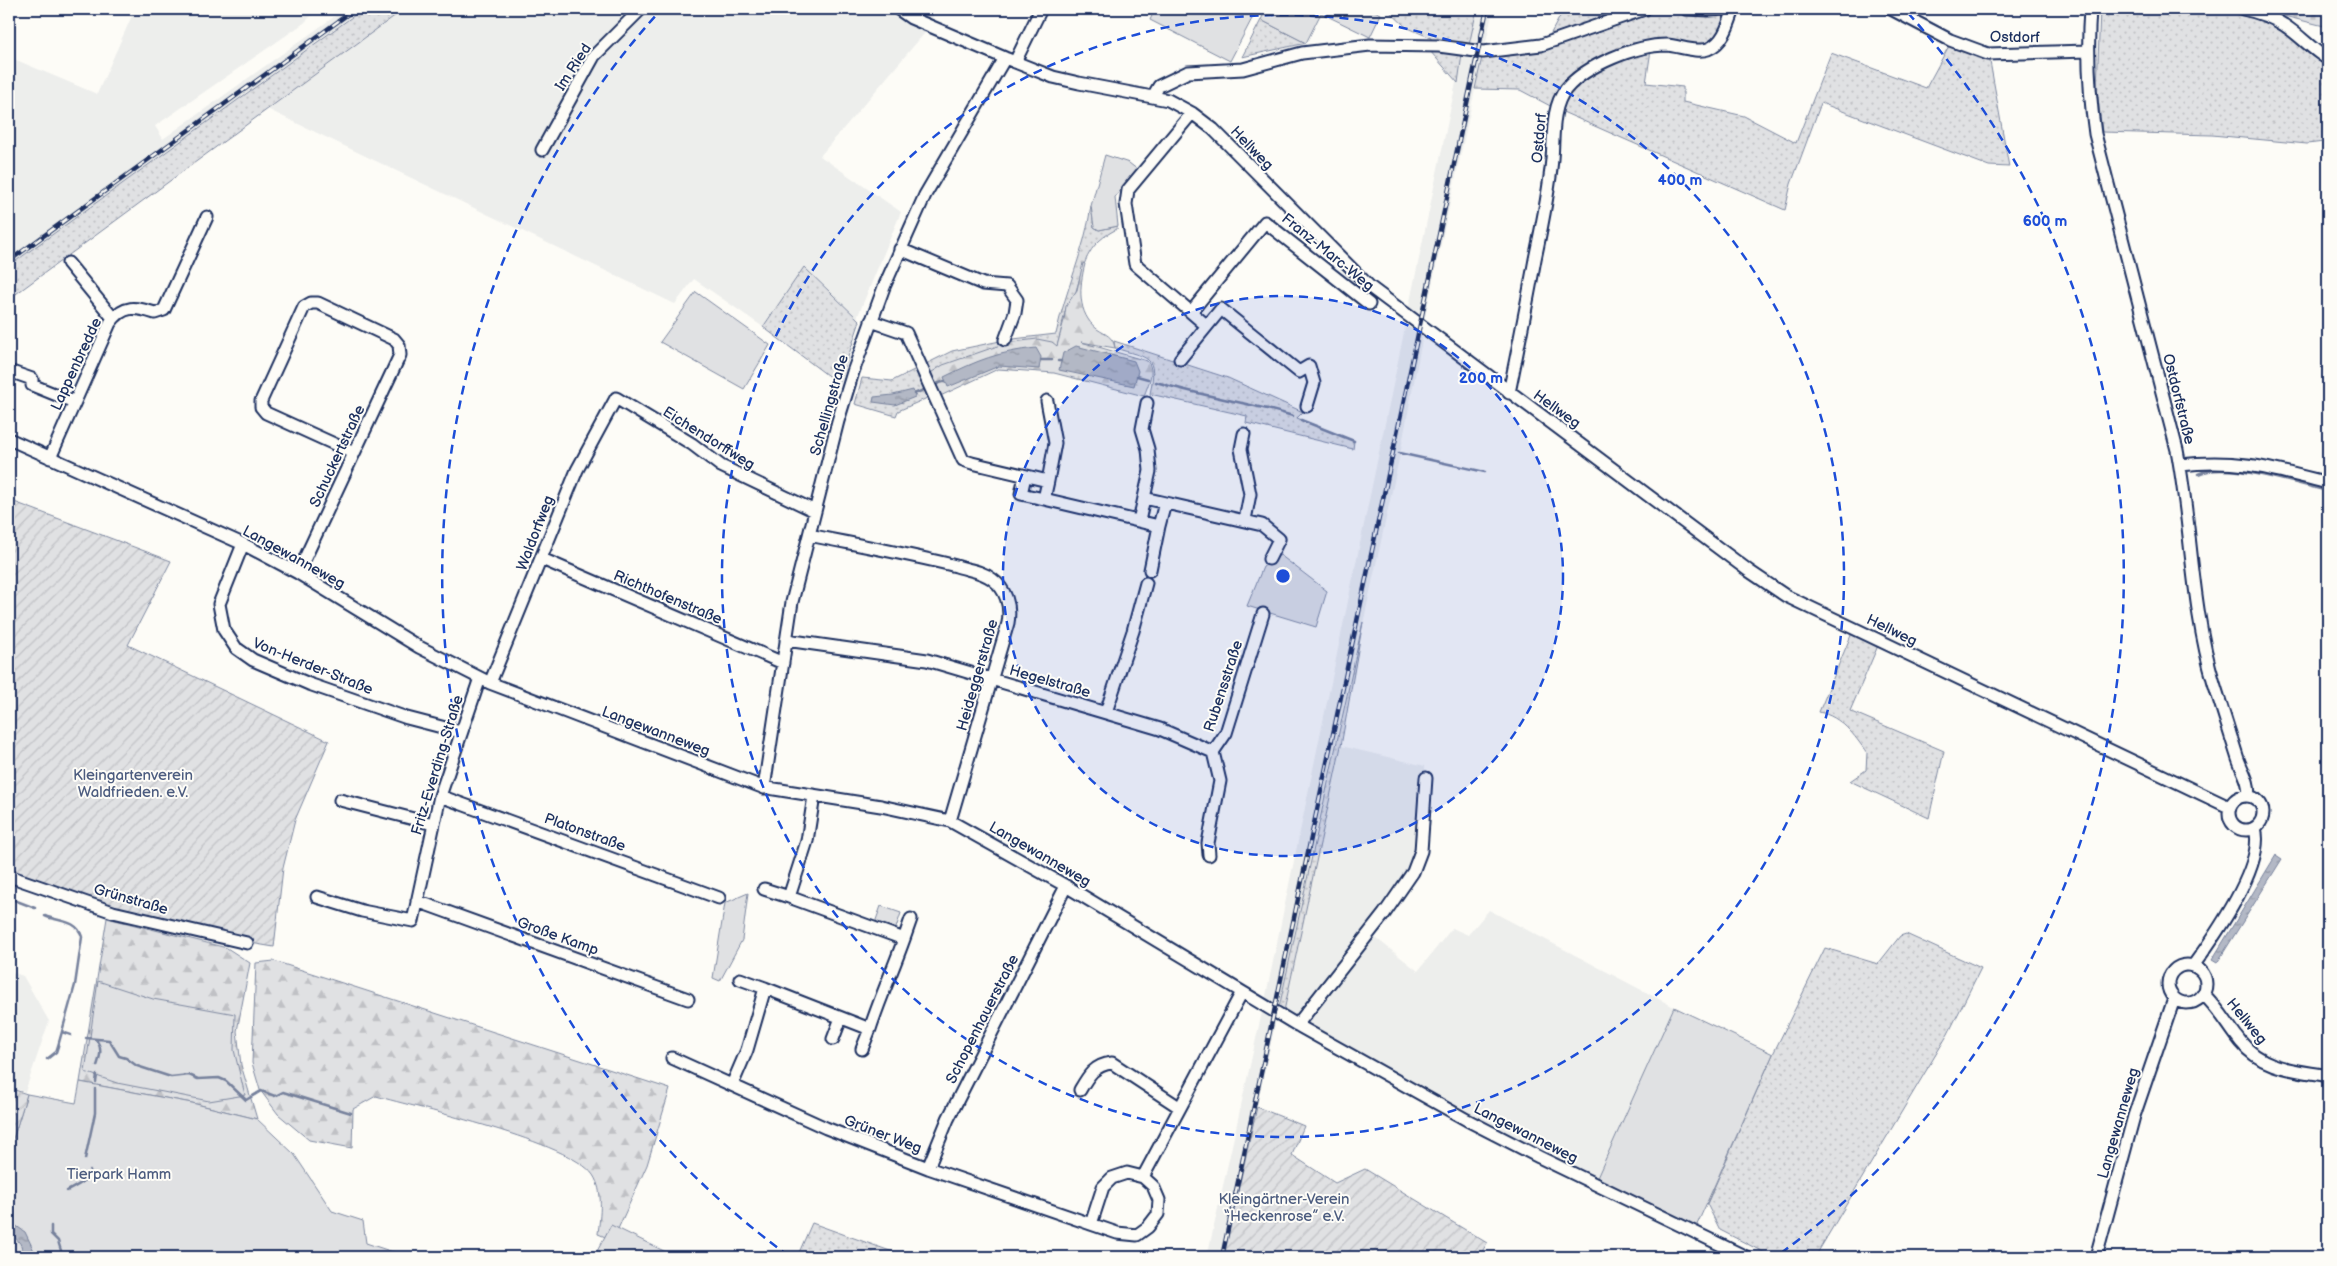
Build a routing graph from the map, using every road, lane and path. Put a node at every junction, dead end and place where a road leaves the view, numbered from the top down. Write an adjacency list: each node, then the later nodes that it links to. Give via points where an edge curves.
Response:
1 (641, 9): 16 (street, Im Ried, via 594,56)
2 (898, 9): 13 (street, Hellweg, via 911,18)
3 (1041, 9): 13 (street, Schellingstraße)
4 (1645, 9): 14 (street, via 1542,45 1479,52 1439,46 1370,45 1302,53 1244,69 1188,72 1159,86)
5 (1686, 9): 6 (street)
6 (1725, 9)
7 (1734, 9): 30 (street, Ostdorf, via 1726,31 1717,44 1707,49 1651,46 1626,52 1574,80 1564,91 1556,109 1546,202)
8 (1891, 9): 11 (street, Ostdorf, via 1950,40 1988,54)
9 (2090, 9): 11 (street, Ostdorfstraße)
10 (2244, 9): 12 (street, via 2285,25 2313,51)
11 (2088, 51): 40 (street, Ostdorfstraße, via 2095,134)
12 (2328, 59)
13 (1010, 60): 14 (street, Hellweg, via 1079,84); 18 (street, Schellingstraße, via 925,195)
14 (1153, 96): 15 (street, Hellweg)
15 (1192, 113): 23 (street, via 1128,190 1126,204 1135,264); 30 (street, Hellweg, via 1213,129 1370,287)
16 (542, 150)
17 (207, 217): 24 (street, Lappenbredde, via 164,310 155,313 136,307 123,310)
18 (900, 249): 25 (street, Schellingstraße); 27 (street, via 983,284 1007,286 1016,300)
19 (68, 263): 24 (street)
20 (1205, 296): 21 (street, Franz-Marc-Weg, via 1265,222); 22 (street); 23 (street, Franz-Marc-Weg)
21 (1369, 304)
22 (1221, 309): 26 (street); 35 (street, via 1299,372 1309,366 1314,383)
23 (1191, 312): 26 (street)
24 (113, 318): 33 (street, Lappenbredde)
25 (872, 321): 41 (street, via 906,333 963,460); 47 (street, Schellingstraße, via 846,394)
26 (1207, 326): 28 (street)
27 (1005, 340)
28 (1180, 359)
29 (9, 371): 33 (street, via 32,379 32,385)
30 (1509, 393): 72 (street, Hellweg, via 1786,596)
31 (616, 398): 47 (street, Eichendorffweg, via 692,444 721,466); 53 (street, Waldorfweg, via 577,470)
32 (1047, 401): 42 (street, via 1055,443)
33 (74, 402): 39 (street, Lappenbredde)
34 (1148, 403): 44 (street, via 1142,429 1150,471)
35 (1307, 406)
36 (1244, 434): 48 (street, via 1241,450 1250,494)
37 (9, 439): 39 (street, Langewanneweg)
38 (354, 453): 38 (street, Schuckertstraße, via 401,351 394,339 318,303 311,303 304,308 263,396 261,407 266,413); 56 (street, Schuckertstraße)
39 (50, 458): 52 (street, Langewanneweg)
40 (2180, 465): 43 (street, via 2235,462); 70 (street, Ostdorfstraße, via 2193,587 2203,642 2248,786)
41 (1025, 476): 42 (street); 45 (street, via 1021,494)
42 (1048, 481): 45 (street)
43 (2328, 483)
44 (1144, 498): 46 (street); 49 (street)
45 (1044, 499): 49 (street)
46 (1165, 502): 48 (street); 50 (street)
47 (815, 512): 51 (street, Schellingstraße)
48 (1245, 520): 54 (street, via 1262,525 1279,539)
49 (1139, 521): 50 (street)
50 (1159, 526): 55 (street)
51 (809, 536): 59 (street, Schellingstraße); 61 (street, Heideggerstraße, via 943,563 984,574 994,580 1005,594 1009,615)
52 (244, 544): 56 (street, Langewanneweg); 64 (street, Von-Herder-Straße, via 219,604 224,630 236,648 260,663 318,687 407,718)
53 (542, 559): 60 (street, Richthofenstraße); 62 (street, Waldorfweg)
54 (1269, 559)
55 (1150, 570)
56 (298, 573): 62 (street, Langewanneweg, via 401,638)
57 (1146, 582): 63 (street)
58 (1263, 614): 65 (street, Rubensstraße, via 1226,733)
59 (786, 640): 60 (street, Schellingstraße); 61 (street, Hegelstraße, via 927,660)
60 (783, 663): 67 (street, Schellingstraße)
61 (992, 680): 63 (street, Hegelstraße); 73 (street, Heideggerstraße)
62 (485, 681): 64 (street, Fritz-Everding-Straße); 67 (street, Langewanneweg)
63 (1106, 712): 65 (street, Hegelstraße, via 1160,729)
64 (461, 732): 68 (street, Fritz-Everding-Straße)
65 (1213, 752): 76 (street, Rubensstraße, via 1220,781 1208,843)
66 (1426, 778): 95 (street, via 1421,851 1414,872)
67 (764, 788): 69 (street, Langewanneweg)
68 (440, 796): 74 (street, Fritz-Everding-Straße); 82 (street, Platonstraße)
69 (814, 796): 73 (street, Langewanneweg); 81 (street, via 807,842)
70 (2248, 796): 72 (street, via 2237,798); 75 (street, via 2258,800 2263,809 2262,820)
71 (340, 800): 74 (street)
72 (2229, 807): 75 (street, via 2229,817 2235,827)
73 (950, 821): 78 (street, Langewanneweg)
74 (433, 824): 83 (street, Fritz-Everding-Straße)
75 (2255, 828): 87 (street, via 2256,851 2250,872)
76 (1209, 855)
77 (9, 876): 86 (street, Grünstraße, via 113,912)
78 (1066, 886): 90 (street, Langewanneweg); 104 (street, Schopenhauerstraße, via 948,1119)
79 (764, 889): 81 (street)
80 (317, 897): 83 (street, Fritz-Everding-Straße, via 413,921)
81 (789, 897): 85 (street)
82 (719, 898)
83 (417, 900): 92 (street, Große Kamp)
84 (911, 919): 85 (street)
85 (904, 939): 96 (street)
86 (247, 943)
87 (2192, 966): 91 (street, via 2202,973); 93 (street, via 2178,968 2170,975 2168,990)
88 (740, 979): 89 (street)
89 (765, 988): 94 (street); 101 (street, via 747,1050)
90 (1242, 992): 95 (street, Langewanneweg); 103 (street)
91 (2204, 994): 93 (street, via 2192,1002); 100 (street, Hellweg, via 2254,1055 2282,1068)
92 (688, 999)
93 (2174, 999): 108 (street, Langewanneweg, via 2139,1100)
94 (841, 1018): 96 (street); 97 (street)
95 (1297, 1025): 107 (street, Langewanneweg, via 1508,1141)
96 (870, 1029): 98 (street)
97 (833, 1039)
98 (862, 1049)
99 (672, 1058): 101 (street, Grüner Weg)
100 (2328, 1076)
101 (732, 1085): 104 (street, Grüner Weg, via 826,1128)
102 (1080, 1090): 103 (street, via 1089,1074 1102,1064 1112,1063)
103 (1180, 1107): 105 (street)
104 (928, 1168): 106 (street, Grüner Weg)
105 (1143, 1177): 106 (street, via 1127,1173 1112,1178 1104,1187); 106 (street, Grüner Weg, via 1153,1186 1159,1200 1158,1214 1148,1227 1137,1235 1127,1235)
106 (1090, 1224)
107 (1746, 1257)
108 (2096, 1257)

